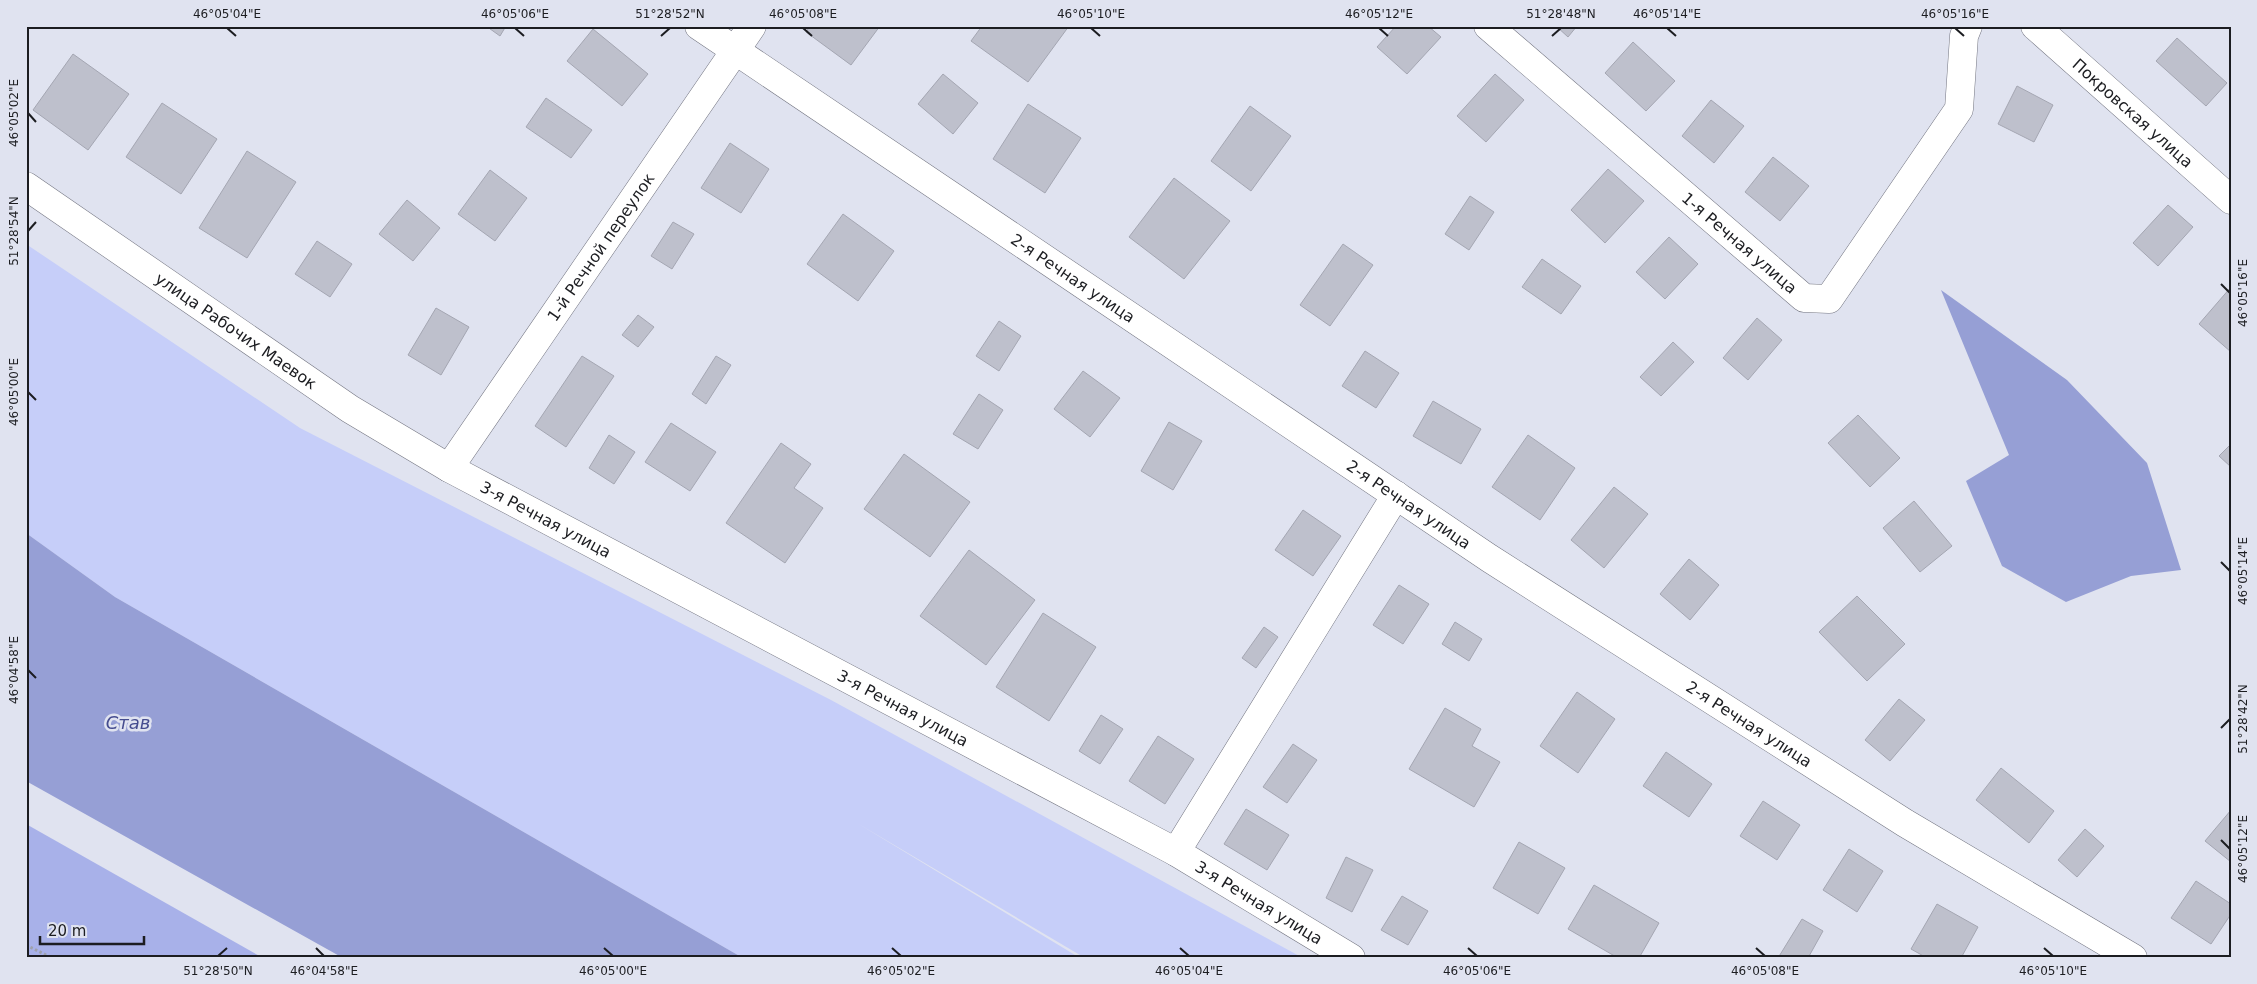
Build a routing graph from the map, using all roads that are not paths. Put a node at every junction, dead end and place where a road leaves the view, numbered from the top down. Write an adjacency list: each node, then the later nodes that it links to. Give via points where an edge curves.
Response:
1 (699, 26): 6 (street, 2-я Речная улица)
2 (752, 26): 6 (street, 1-й Речной переулок)
3 (1488, 26): 4 (street, 1-я Речная улица, via 1804,298 1829,299 1959,109 1964,36)
4 (1968, 26)
5 (2034, 26): 8 (street, Покровская улица)
6 (737, 51): 9 (street, 1-й Речной переулок); 10 (street, 2-я Речная улица)
7 (26, 186): 9 (street, улица Рабочих Маевок, via 350,409)
8 (2231, 200)
9 (450, 468): 11 (street, 3-я Речная улица)
10 (1396, 495): 11 (street); 13 (street, 2-я Речная улица, via 1489,558 1905,823)
11 (1176, 852): 12 (street, 3-я Речная улица)
12 (1351, 958)
13 (2133, 958)

